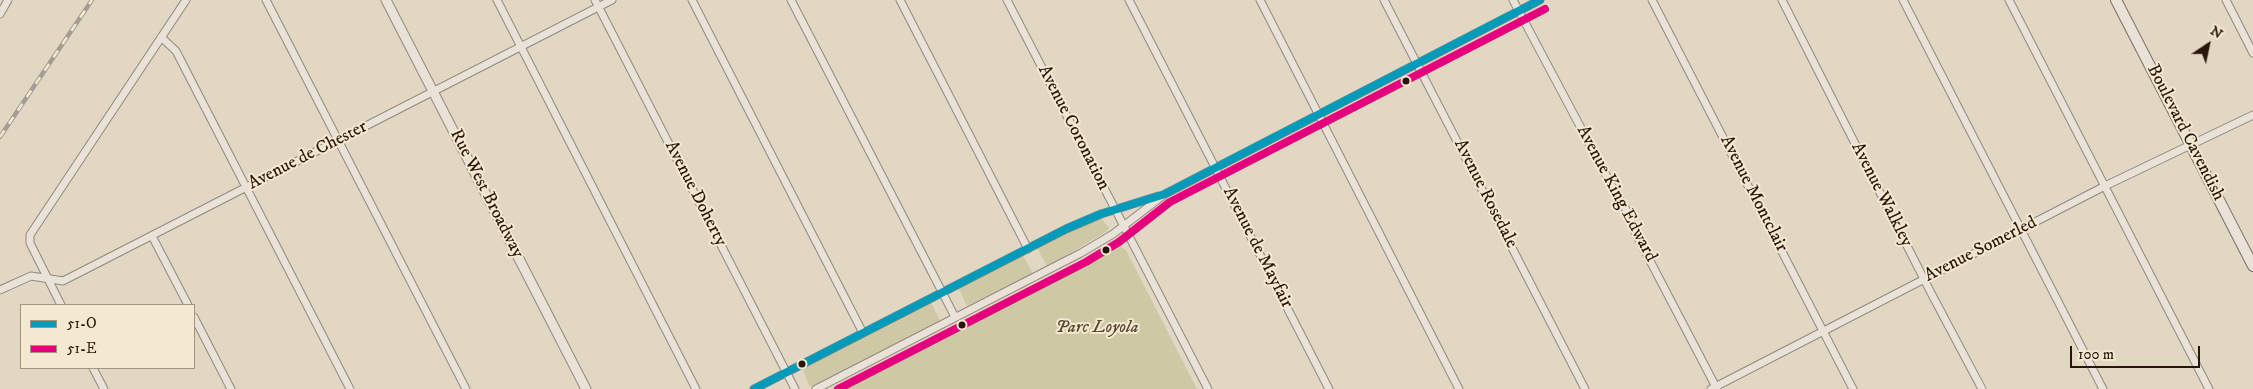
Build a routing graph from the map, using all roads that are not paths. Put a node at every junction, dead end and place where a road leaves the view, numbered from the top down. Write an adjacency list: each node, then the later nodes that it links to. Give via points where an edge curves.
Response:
1 (8, 0): 24 (street)
2 (186, 0): 25 (street)
3 (266, 0): 32 (street)
4 (386, 0): 29 (street, Rue West Broadway)
5 (497, 0): 26 (street)
6 (612, 0): 22 (street, Avenue de Chester)
7 (692, 0): 53 (street)
8 (791, 0): 47 (street)
9 (900, 0): 42 (street)
10 (1007, 0): 38 (street, Avenue Coronation)
11 (1129, 0): 34 (street, Avenue de Mayfair)
12 (1260, 0): 30 (street)
13 (1384, 0): 28 (street, Avenue Rosedale)
14 (1513, 0): 23 (street, Avenue King Edward)
15 (1540, 0): 23 (street)
16 (1652, 0): 52 (street, Avenue Montclair)
17 (1782, 0): 45 (street, Avenue Walkley)
18 (1903, 0): 40 (street)
19 (2009, 0): 35 (street)
20 (2116, 0): 33 (main road, Boulevard Cavendish)
21 (2226, 0): 27 (street)
22 (596, 4): 26 (street, Avenue de Chester); 55 (street, Avenue Doherty)
23 (1520, 11): 28 (street); 56 (street, Avenue King Edward, via 1627,211)
24 (0, 14)
25 (161, 37): 36 (street, via 176,51); 44 (street, via 31,232 30,244)
26 (520, 47): 29 (street, Avenue de Chester); 62 (street)
27 (2253, 53)
28 (1417, 63): 30 (street); 69 (street, Avenue Rosedale)
29 (433, 92): 32 (street, Avenue de Chester); 61 (street, Rue West Broadway)
30 (1319, 114): 34 (street); 68 (street)
31 (2253, 115): 33 (street, Avenue Somerled)
32 (338, 141): 36 (street, Avenue de Chester); 60 (street)
33 (2190, 145): 35 (street, Avenue Somerled); 43 (main road, Boulevard Cavendish)
34 (1216, 167): 37 (street); 67 (street, Avenue de Mayfair)
35 (2105, 186): 40 (street, Avenue Somerled); 73 (street)
36 (246, 188): 41 (street, Avenue de Chester); 59 (street)
37 (1165, 194): 38 (street); 39 (street)
38 (1115, 209): 39 (street, Avenue Coronation); 42 (street)
39 (1124, 225): 50 (street, via 1081,253); 66 (street, Avenue Coronation)
40 (2021, 229): 45 (street, Avenue Somerled); 72 (street)
41 (152, 236): 44 (street, Avenue de Chester, via 62,281); 49 (street)
42 (1028, 248): 47 (street)
43 (2253, 266)
44 (47, 278): 46 (street, Avenue de Chester, via 31,276); 48 (street)
45 (1924, 279): 52 (street, Avenue Somerled); 71 (street, Avenue Walkley)
46 (0, 290)
47 (943, 293): 50 (street); 53 (street)
48 (61, 304)
49 (187, 304)
50 (955, 317): 65 (street)
51 (195, 319): 58 (street)
52 (1823, 331): 56 (street, Avenue Somerled); 70 (street, Avenue Montclair)
53 (863, 333): 55 (street)
54 (94, 369): 57 (street)
55 (786, 372): 63 (street); 64 (street, Avenue Doherty)
56 (1715, 388)
57 (104, 389)
58 (231, 389)
59 (350, 389)
60 (466, 389)
61 (586, 389)
62 (696, 389)
63 (754, 389)
64 (795, 389)
65 (816, 389)
66 (1208, 389)
67 (1329, 389)
68 (1459, 389)
69 (1585, 389)
70 (1853, 389)
71 (1982, 389)
72 (2103, 389)
73 (2209, 389)

